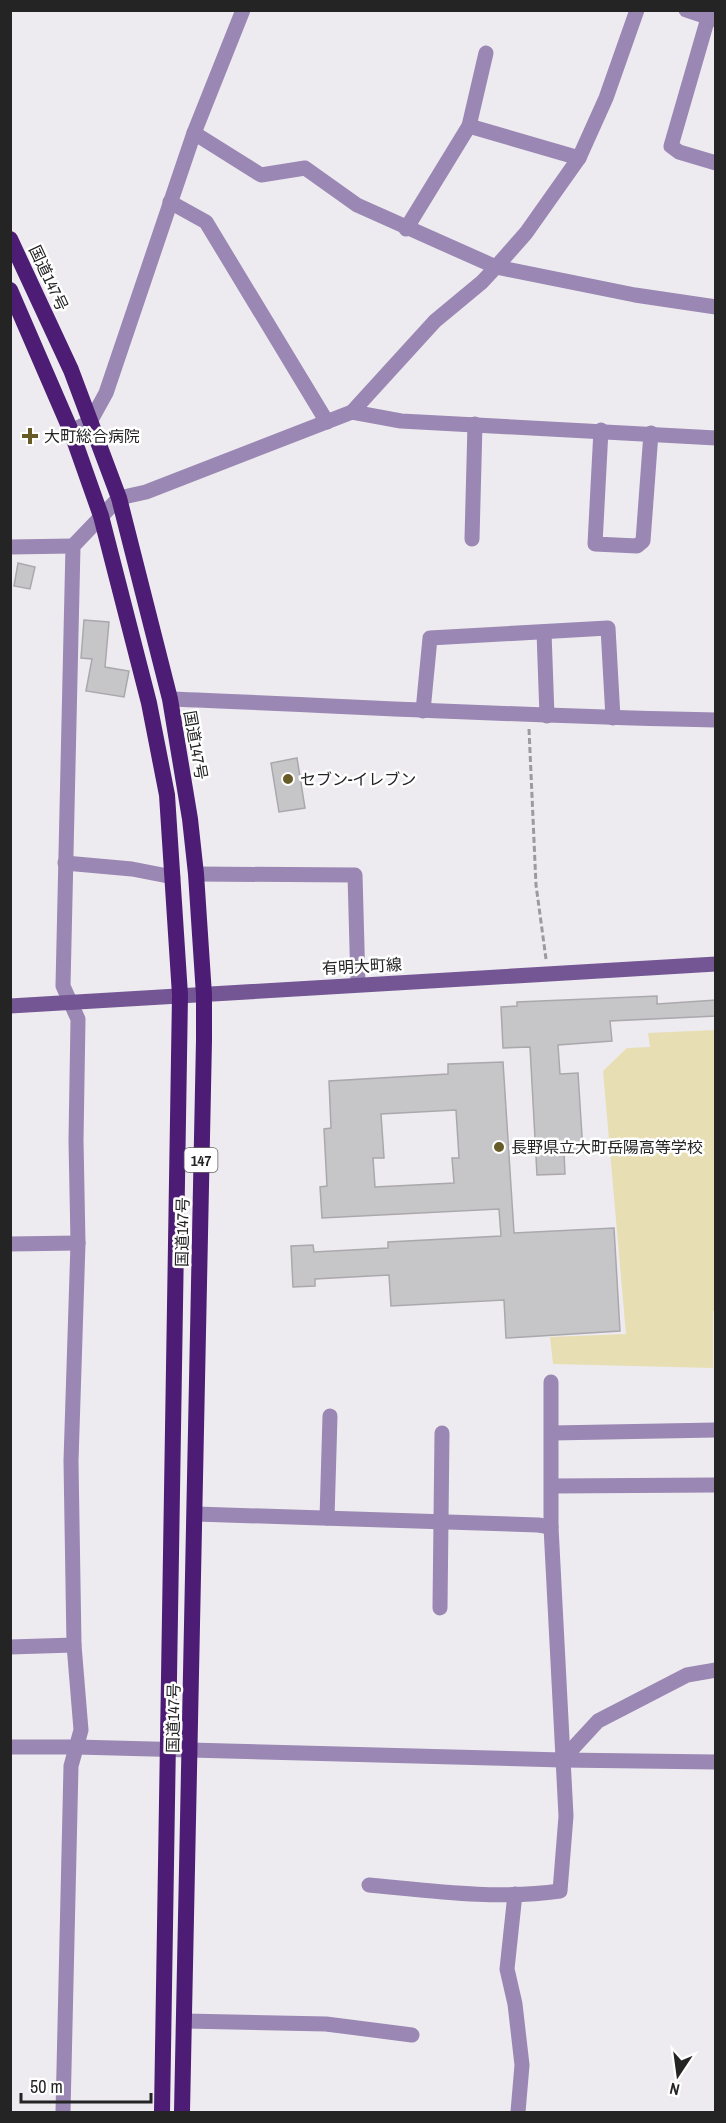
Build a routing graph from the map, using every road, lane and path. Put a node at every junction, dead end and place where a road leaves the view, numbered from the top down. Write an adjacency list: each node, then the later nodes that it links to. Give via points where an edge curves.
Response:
1 (243, 10): 7 (street)
2 (637, 10): 8 (street, via 606,98)
3 (686, 10): 4 (street)
4 (712, 19): 9 (street, via 671,146)
5 (486, 53): 6 (street)
6 (470, 126): 8 (street); 11 (street)
7 (194, 133): 10 (street); 11 (street, via 261,175 305,168 357,205)
8 (579, 158): 13 (street, via 526,233)
9 (716, 163)
10 (170, 202): 17 (street, via 106,393); 18 (street, via 206,222)
11 (406, 229): 13 (street)
12 (10, 238): 17 (highway, 国道147号 / 147, via 67,360)
13 (496, 267): 15 (street); 16 (street, via 435,321)
14 (10, 290): 21 (highway, 国道147号 / 147)
15 (716, 307)
16 (352, 412): 18 (street); 19 (street, via 401,421)
17 (90, 422): 21 (street); 24 (highway, 国道147号 / 147)
18 (327, 422): 24 (street, via 146,492)
19 (475, 424): 20 (street); 26 (street)
20 (601, 430): 22 (street); 22 (street, via 595,544 637,546 643,541)
21 (71, 431): 25 (highway, 国道147号 / 147)
22 (651, 433): 23 (street)
23 (716, 438)
24 (119, 498): 25 (street); 30 (highway, 国道147号 / 147)
25 (101, 516): 27 (street); 38 (highway, 国道147号 / 147, via 149,702 167,795)
26 (472, 539)
27 (73, 546): 28 (street); 36 (street)
28 (10, 547)
29 (544, 632): 31 (street, via 430,638); 33 (street); 34 (street, via 608,628)
30 (170, 699): 31 (street); 37 (highway, 国道147号 / 147)
31 (423, 711): 32 (street)
32 (528, 715): 33 (street); 40 (path, via 536,885)
33 (547, 716): 34 (street)
34 (613, 718): 35 (street)
35 (716, 720)
36 (65, 863): 38 (street); 44 (street, via 63,986)
37 (196, 874): 41 (street, via 355,875); 42 (highway, 国道147号 / 147)
38 (173, 877): 43 (highway, 国道147号 / 147)
39 (716, 964): 40 (main road, 有明大町線)
40 (548, 974): 41 (main road, 有明大町線)
41 (358, 984): 42 (main road, 有明大町線)
42 (204, 994): 43 (main road, 有明大町線); 55 (highway, 国道147号 / 147)
43 (180, 995): 44 (main road, 有明大町線); 65 (highway, 国道147号 / 147)
44 (71, 1003): 45 (main road, 有明大町線); 46 (street, via 78,1019)
45 (10, 1006)
46 (78, 1243): 47 (street); 60 (street, via 71,1461)
47 (10, 1244)
48 (551, 1382): 51 (street)
49 (330, 1416): 56 (street)
50 (716, 1430): 51 (street)
51 (552, 1433): 54 (street)
52 (442, 1434): 57 (street)
53 (716, 1485): 54 (street)
54 (552, 1486): 58 (street)
55 (195, 1514): 56 (street); 66 (highway, 国道147号 / 147)
56 (327, 1518): 57 (street)
57 (442, 1522): 58 (street); 59 (street)
58 (551, 1527): 67 (street)
59 (440, 1608)
60 (74, 1646): 61 (street); 64 (street, via 81,1730)
61 (10, 1647)
62 (716, 1670): 67 (street, via 687,1675 598,1721)
63 (10, 1747): 64 (street)
64 (76, 1747): 65 (street); 73 (street, via 71,1766)
65 (169, 1749): 66 (street); 74 (highway, 国道147号 / 147)
66 (191, 1750): 67 (street); 71 (highway, 国道147号 / 147)
67 (562, 1760): 68 (street); 70 (street, via 566,1816 560,1891)
68 (716, 1762)
69 (369, 1885): 70 (street, via 464,1894)
70 (515, 1893): 76 (street, via 507,1969 522,2065)
71 (185, 2021): 72 (street, via 326,2024); 75 (highway, 国道147号 / 147)
72 (412, 2035)
73 (63, 2112)
74 (162, 2112)
75 (182, 2112)
76 (518, 2112)

